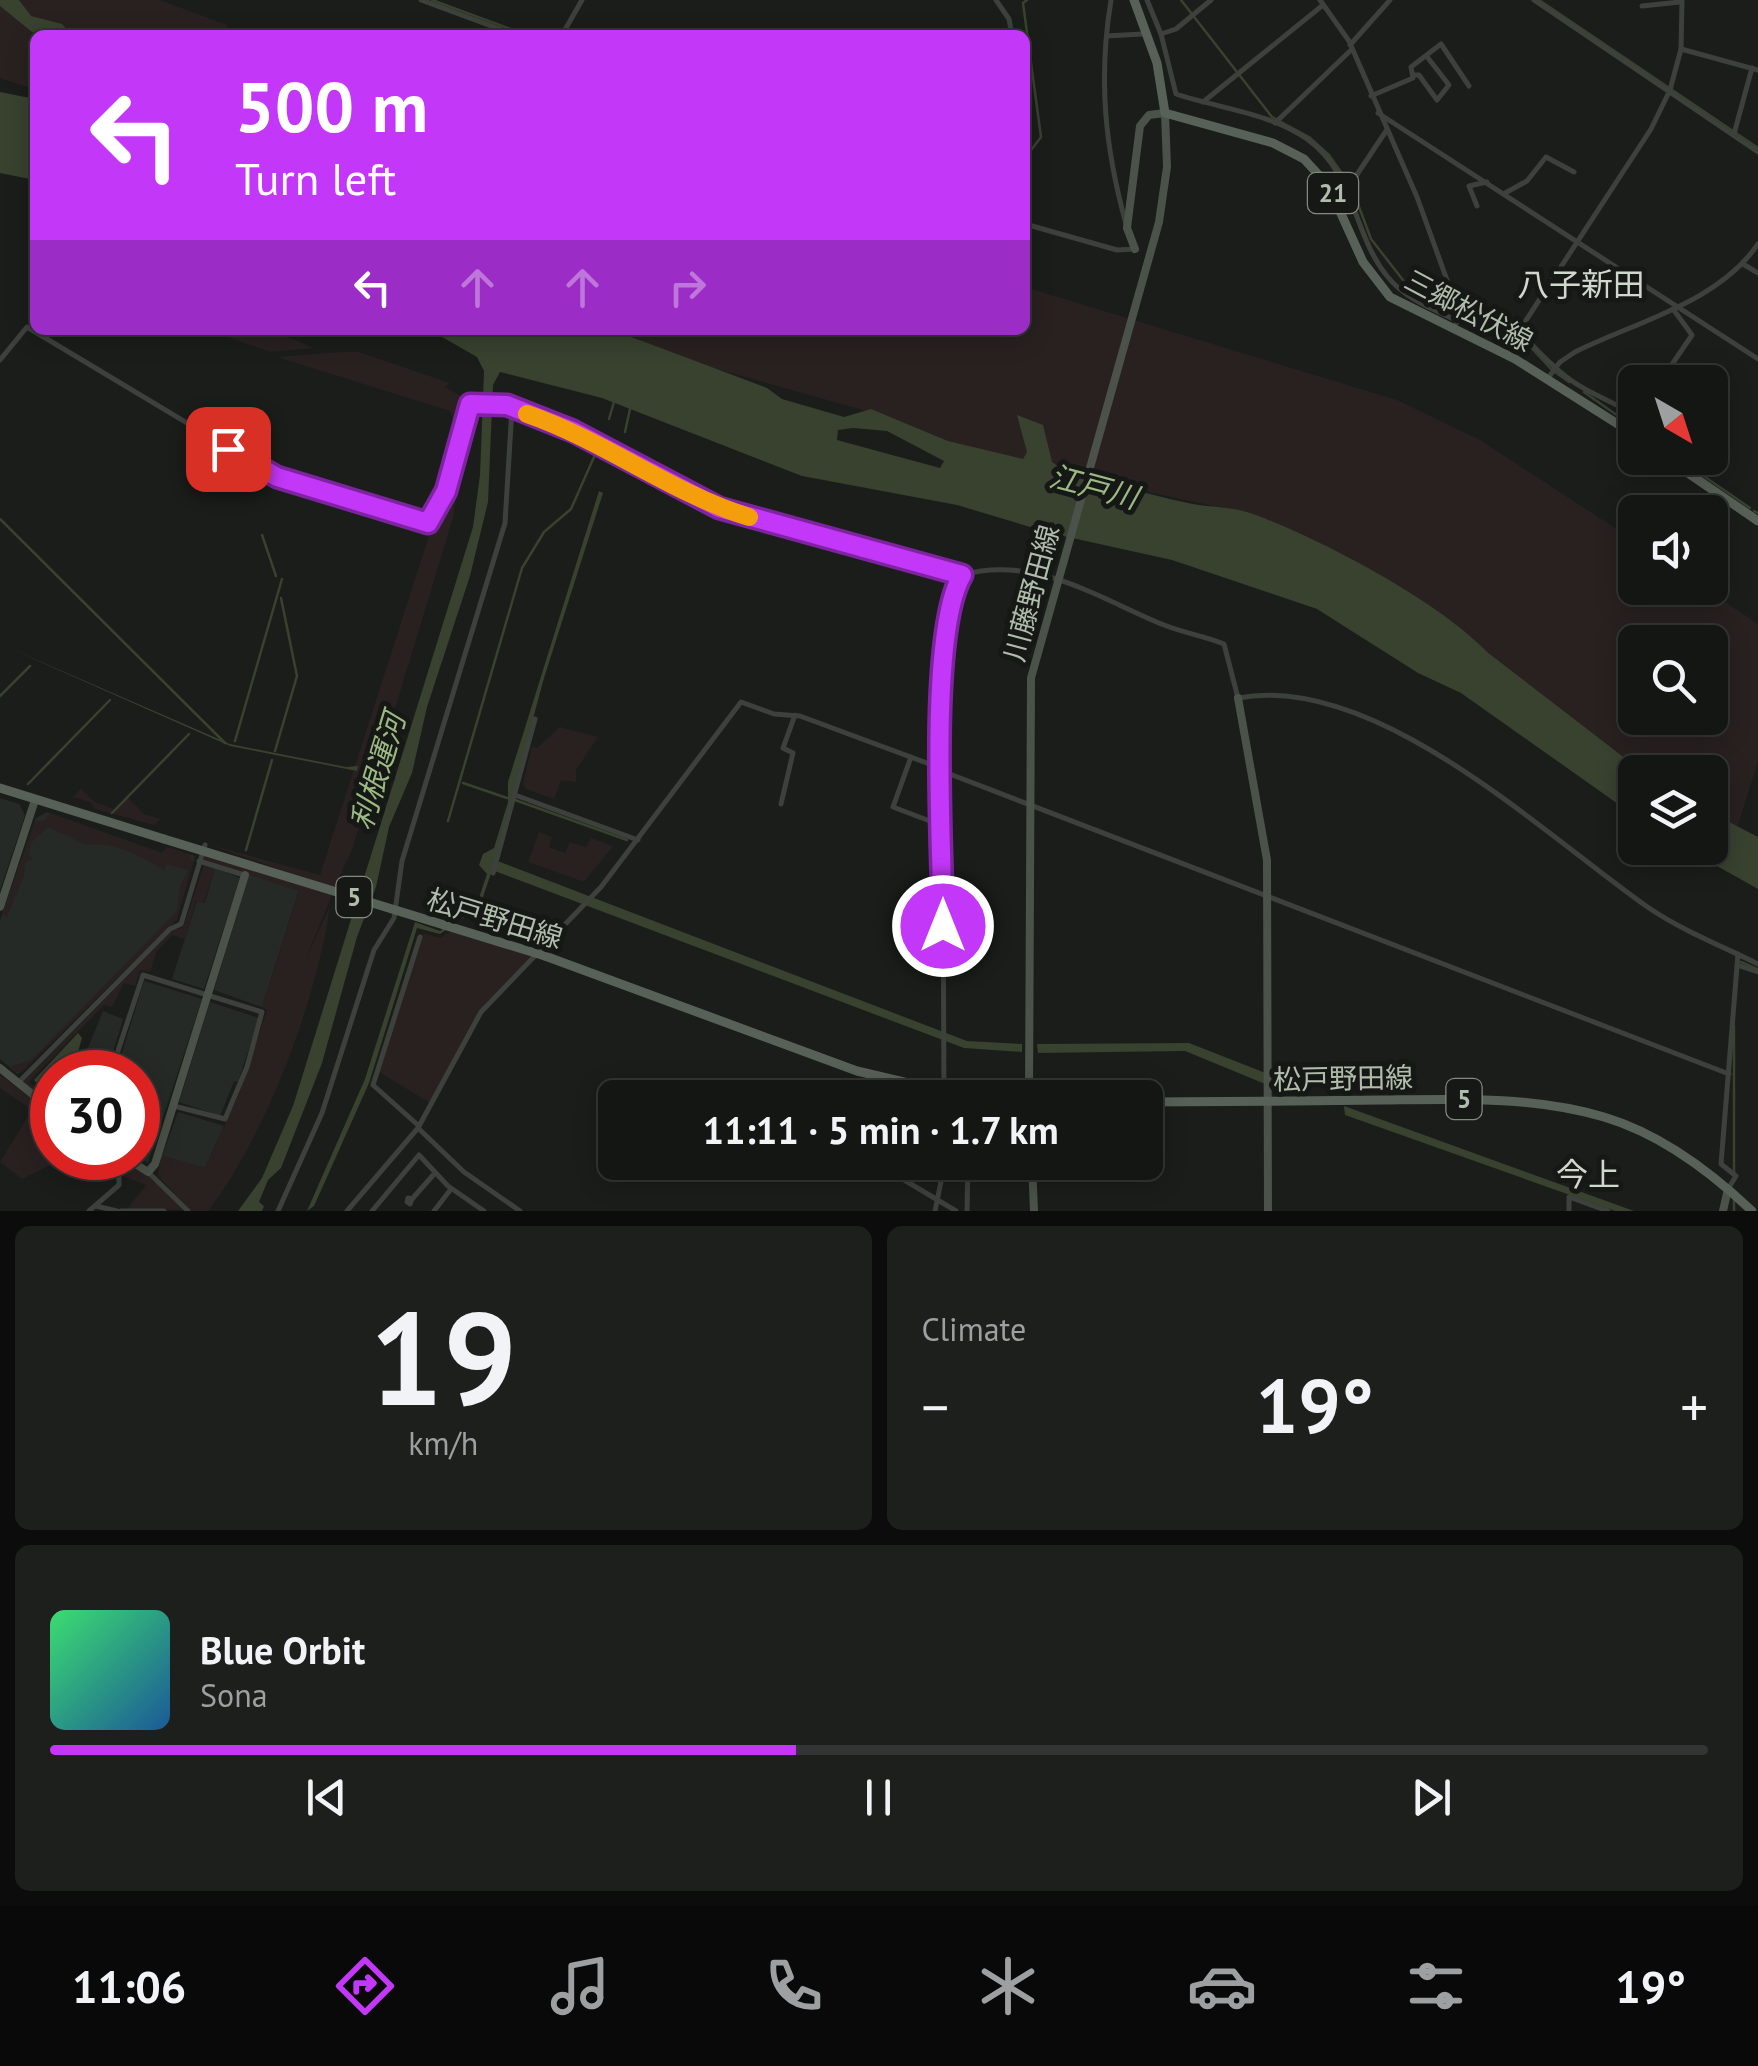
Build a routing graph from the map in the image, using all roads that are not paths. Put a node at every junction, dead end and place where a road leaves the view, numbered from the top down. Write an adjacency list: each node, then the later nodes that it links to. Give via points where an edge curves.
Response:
1 (422, 0): 13 (street)
2 (582, 0): 14 (street)
3 (996, 0): 15 (street)
4 (1111, 0): 18 (street)
5 (1134, 0): 28 (main road, via 1154,52)
6 (1147, 0): 16 (street)
7 (1211, 0): 16 (street, via 1176,29)
8 (1390, 0): 19 (street)
9 (1534, 0): 25 (street)
10 (1321, 1): 19 (street); 27 (street)
11 (1681, 1): 12 (street); 20 (street)
12 (1642, 6)
13 (503, 30)
14 (565, 30)
15 (1010, 30)
16 (1159, 32): 27 (street, via 1176,94)
17 (1142, 34): 18 (street)
18 (1106, 36): 40 (street, via 1103,124)
19 (1350, 48): 26 (street); 30 (street)
20 (1681, 49): 22 (street); 25 (street)
21 (1428, 58): 23 (street, via 1411,67); 23 (street, via 1449,86 1437,100); 24 (street, via 1441,44)
22 (1755, 69): 32 (street)
23 (1413, 75): 26 (street)
24 (1470, 86)
25 (1670, 90): 32 (street); 41 (street)
26 (1371, 96): 29 (street)
27 (1203, 102): 30 (street)
28 (1166, 113): 40 (street, via 1149,115 1140,126); 47 (main road, 三郷松伏線 / 21, via 1273,143 1304,159 1328,185 1380,287 1399,304); 61 (street, 川藤野田線, via 1165,189 1155,238)
29 (1378, 113): 31 (street); 36 (street)
30 (1275, 123): 47 (street, via 1307,138 1340,172 1388,278)
31 (1386, 131): 35 (street); 47 (street, via 1417,198)
32 (1734, 134): 33 (street)
33 (1758, 152)
34 (1574, 172): 37 (street, via 1546,157)
35 (1352, 182)
36 (1487, 182): 37 (street); 38 (street, via 1469,186)
37 (1506, 193): 41 (street)
38 (1476, 206)
39 (1030, 225): 43 (street, via 1117,250)
40 (1127, 228): 43 (street)
41 (1578, 240): 46 (street); 49 (street)
42 (1758, 244): 44 (street)
43 (1135, 248)
44 (1743, 264): 45 (street); 46 (street)
45 (1758, 273)
46 (1676, 307): 51 (street); 53 (street, via 1692,335); 54 (street, via 1588,346)
47 (1457, 322): 49 (street, via 1501,319); 54 (main road, 三郷松伏線 / 21)
48 (30, 328): 52 (street)
49 (1519, 331): 54 (street)
50 (43, 335): 55 (street, via 277,477 425,523 446,491 470,406)
51 (1758, 359)
52 (0, 360)
53 (1672, 365)
54 (1551, 373): 56 (street); 57 (main road, 三郷松伏線 / 21)
55 (512, 408): 60 (street, via 586,437 719,508); 116 (street, via 505,523 402,860 394,918 374,950 322,1113)
56 (1618, 409)
57 (1618, 423)
58 (1690, 475): 59 (main road)
59 (1758, 522)
60 (962, 575): 61 (street, via 991,569); 66 (street, via 943,641)
61 (1057, 576): 62 (street, via 1224,644); 70 (street, 川藤野田線, via 1028,704)
62 (1238, 698): 78 (street); 81 (street, via 1287,695 1377,718 1667,920)
63 (796, 716): 65 (street); 71 (street, via 783,748 793,753); 73 (street, via 741,702)
64 (535, 719): 68 (street)
65 (910, 758): 66 (street); 72 (street, via 893,807)
66 (942, 770): 70 (street); 72 (street)
67 (0, 788): 69 (main road, 松戸野田線 / 5)
68 (515, 795): 73 (street); 76 (street)
69 (36, 800): 79 (street); 89 (main road, 松戸野田線 / 5, bridge, via 545,956)
70 (1028, 803): 78 (street); 91 (street, 川藤野田線)
71 (781, 804)
72 (943, 826): 90 (street)
73 (638, 840): 97 (street, via 482,1012)
74 (205, 845): 75 (street)
75 (199, 862): 77 (street); 92 (street, via 180,924)
76 (493, 873)
77 (245, 875): 85 (street)
78 (1268, 895): 88 (street); 95 (street)
79 (0, 907)
80 (420, 936): 97 (street, via 373,1086)
81 (1738, 954): 82 (street); 83 (street)
82 (1758, 964)
83 (1737, 965): 84 (street); 88 (street)
84 (1758, 972)
85 (208, 995): 86 (street, via 143,976); 96 (street); 96 (street, via 262,1017 225,1118)
86 (118, 1050)
87 (0, 1068): 92 (street)
88 (1729, 1074): 107 (street, via 1721,1164 1736,1176)
89 (889, 1080)
90 (944, 1080)
91 (1029, 1080)
92 (18, 1083): 93 (street)
93 (30, 1093)
94 (1163, 1102): 95 (main road, 松戸野田線 / 5)
95 (1268, 1102): 107 (main road, 松戸野田線 / 5, via 1471,1099 1563,1108 1650,1136); 127 (street)
96 (174, 1106): 98 (street)
97 (419, 1127): 117 (street); 122 (street, via 464,1172)
98 (160, 1149)
99 (435, 1173): 106 (street); 108 (street); 118 (street, via 418,1155)
100 (119, 1180): 111 (street)
101 (156, 1180): 115 (street)
102 (904, 1180): 109 (street)
103 (942, 1180): 109 (street)
104 (968, 1180): 125 (street)
105 (1033, 1180): 126 (street)
106 (451, 1189): 110 (street); 119 (street)
107 (1728, 1190): 130 (street); 131 (main road, 松戸野田線 / 5)
108 (412, 1200)
109 (939, 1201): 123 (street); 124 (street)
110 (471, 1203): 120 (street); 121 (street)
111 (96, 1206): 112 (street); 113 (street)
112 (89, 1211)
113 (119, 1211): 114 (street)
114 (164, 1211)
115 (188, 1211)
116 (278, 1211)
117 (348, 1211)
118 (372, 1211)
119 (434, 1211)
120 (465, 1211)
121 (484, 1211)
122 (520, 1211)
123 (935, 1211)
124 (956, 1211)
125 (967, 1211)
126 (1034, 1211)
127 (1268, 1211)
128 (1569, 1211): 129 (street, via 1569,1196)
129 (1608, 1211)
130 (1723, 1211)
131 (1752, 1211)

